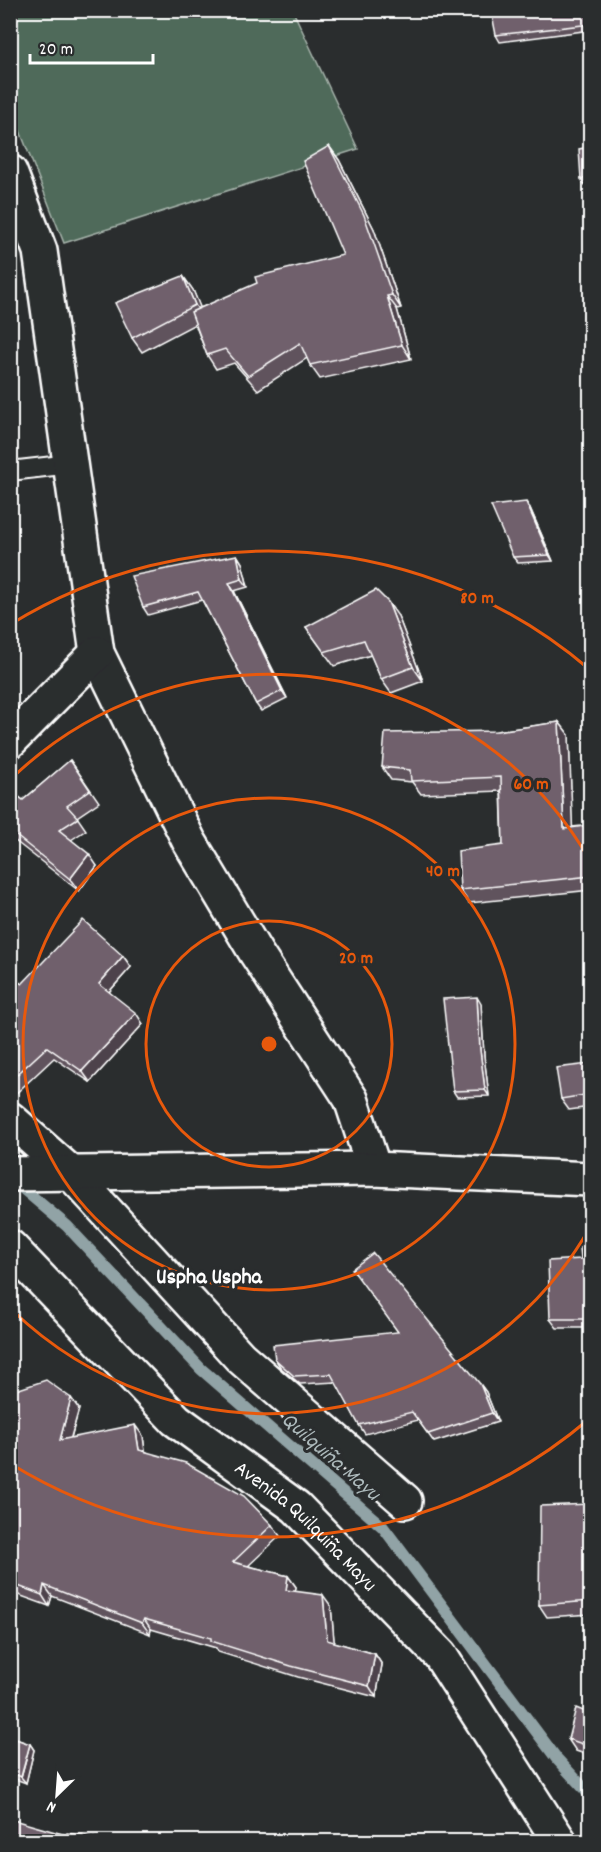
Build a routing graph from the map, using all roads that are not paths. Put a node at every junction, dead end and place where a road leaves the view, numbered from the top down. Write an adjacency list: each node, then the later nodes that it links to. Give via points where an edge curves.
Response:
1 (10, 172): 2 (street, via 40,251)
2 (71, 464): 3 (lane); 4 (street)
3 (10, 471)
4 (97, 653): 5 (street); 7 (street, via 189,841 351,1099)
5 (10, 741)
6 (10, 1119): 8 (street)
7 (374, 1169): 8 (street); 10 (street)
8 (71, 1173): 9 (street); 12 (street, via 240,1357)
9 (10, 1174)
10 (591, 1179)
11 (10, 1247): 13 (street, Avenida Quilquiña Mayu, via 176,1420 296,1507 440,1656)
12 (405, 1501)
13 (560, 1842)

